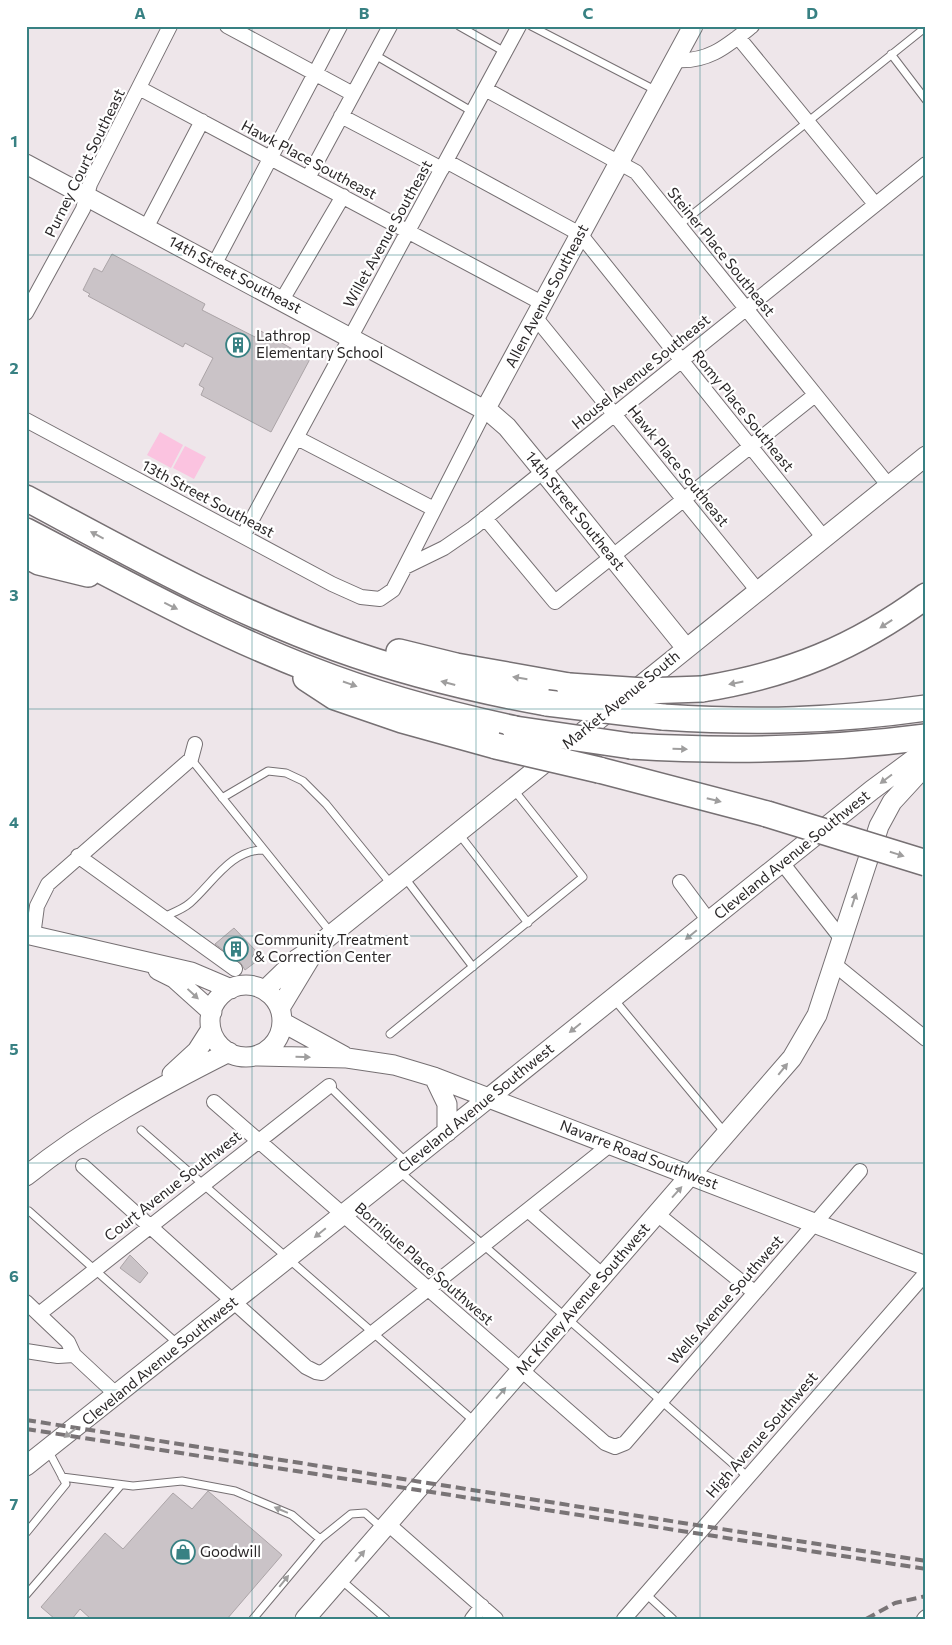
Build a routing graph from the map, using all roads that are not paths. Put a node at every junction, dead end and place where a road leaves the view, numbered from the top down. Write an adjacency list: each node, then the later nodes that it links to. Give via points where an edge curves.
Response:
1 (170, 26): 17 (street, Purney Court Southeast)
2 (227, 26): 16 (street)
3 (340, 26): 16 (street)
4 (390, 26): 14 (street)
5 (459, 26): 12 (lane)
6 (519, 26): 12 (street, Willet Avenue Southeast)
7 (531, 26): 19 (lane)
8 (692, 26): 15 (street, Allen Avenue Southeast)
9 (752, 26): 11 (street)
10 (926, 27): 13 (lane)
11 (738, 37): 15 (street, via 709,57); 25 (street)
12 (505, 52): 18 (street, Willet Avenue Southeast)
13 (891, 54): 21 (lane); 25 (lane)
14 (375, 55): 20 (street); 22 (lane)
15 (674, 60): 19 (street, Allen Avenue Southeast)
16 (315, 74): 20 (street); 26 (street)
17 (139, 88): 24 (street, Hawk Place Southeast); 33 (street, Purney Court Southeast)
18 (485, 89): 22 (street, Willet Avenue Southeast); 27 (street, Steiner Place Southeast)
19 (657, 91): 27 (street, Allen Avenue Southeast)
20 (353, 94): 23 (street)
21 (926, 100)
22 (473, 112): 30 (street, Willet Avenue Southeast)
23 (342, 116): 30 (street); 31 (street)
24 (202, 121): 26 (street, Hawk Place Southeast); 36 (street)
25 (808, 122): 34 (street); 35 (lane)
26 (270, 158): 31 (street, Hawk Place Southeast); 39 (street)
27 (619, 162): 35 (street, Steiner Place Southeast, via 636,172); 38 (street, Allen Avenue Southeast)
28 (26, 164): 33 (street, 14th Street Southeast)
29 (926, 164): 34 (street, Housel Avenue Southeast)
30 (444, 165): 37 (street, Willet Avenue Southeast); 38 (street)
31 (308, 178): 32 (street, Hawk Place Southeast)
32 (342, 196): 37 (street, Hawk Place Southeast); 41 (street)
33 (86, 197): 36 (street, 14th Street Southeast); 40 (street, Purney Court Southeast, via 83,209)
34 (875, 204): 42 (street, Housel Avenue Southeast)
35 (678, 226): 42 (street, Steiner Place Southeast)
36 (146, 228): 39 (street, 14th Street Southeast)
37 (408, 231): 43 (street, Hawk Place Southeast); 45 (street, Willet Avenue Southeast)
38 (580, 234): 43 (street, Allen Avenue Southeast); 46 (street, Romy Place Southeast)
39 (214, 265): 41 (street, 14th Street Southeast)
40 (30, 296): 44 (street, Purney Court Southeast)
41 (282, 300): 45 (street, 14th Street Southeast)
42 (746, 309): 46 (street, Housel Avenue Southeast); 47 (street, Steiner Place Southeast)
43 (539, 310): 48 (street, Allen Avenue Southeast); 49 (street, Hawk Place Southeast)
44 (26, 313)
45 (351, 337): 48 (street, 14th Street Southeast); 51 (street, Willet Avenue Southeast)
46 (681, 360): 49 (street, Housel Avenue Southeast); 52 (street, Romy Place Southeast)
47 (815, 395): 52 (street); 55 (street, Steiner Place Southeast)
48 (485, 410): 54 (street, 14th Street Southeast, via 507,427); 58 (street, Allen Avenue Southeast)
49 (614, 414): 54 (street, Housel Avenue Southeast); 57 (street, Hawk Place Southeast)
50 (26, 420): 61 (street, 13th Street Southeast)
51 (297, 438): 58 (street); 61 (street, Willet Avenue Southeast)
52 (750, 446): 57 (street); 62 (street, Romy Place Southeast)
53 (926, 456): 55 (street, Market Avenue South)
54 (543, 471): 59 (street, Housel Avenue Southeast); 64 (street, 14th Street Southeast)
55 (889, 486): 62 (street, Market Avenue South)
56 (26, 498): 65 (highway, one-way to 56)
57 (685, 499): 64 (street); 68 (street, Hawk Place Southeast)
58 (434, 509): 66 (street, Allen Avenue Southeast)
59 (485, 518): 64 (street, via 555,602); 66 (street, Housel Avenue Southeast, via 448,546)
60 (26, 531): 67 (highway)
61 (244, 536): 66 (street, 13th Street Southeast, via 361,597 377,600 385,597 393,590)
62 (824, 538): 68 (street, Market Avenue South)
63 (26, 555): 67 (highway, via 39,562)
64 (612, 557): 70 (street, 14th Street Southeast)
65 (140, 558): 69 (highway, one-way to 65, bridge, via 877,630 818,659 759,679 702,689 644,692 569,686 456,666 400,652 312,622 227,585); 74 (highway, one-way to 65, bridge, via 740,712 694,719 663,717 547,704 452,684 334,647 253,613)
66 (405, 567)
67 (128, 584): 71 (highway, one-way to 71)
68 (758, 591): 70 (street, Market Avenue South)
69 (926, 596)
70 (686, 648): 80 (street, Market Avenue South)
71 (272, 653): 75 (highway, one-way to 75, bridge, via 391,698 515,729 631,746 741,750 836,747); 85 (highway, one-way to 85, bridge, via 335,697 402,720 767,814)
72 (926, 692): 74 (highway)
73 (926, 708): 74 (highway)
74 (846, 711)
75 (926, 737)
76 (195, 744): 78 (street)
77 (926, 750): 86 (street, Cleveland Avenue Southwest, one-way to 86)
78 (191, 759): 81 (lane); 84 (street)
79 (926, 765): 94 (street, Mc Kinley Avenue Southwest, one-way to 79, via 879,826 892,802)
80 (513, 787): 82 (street, Market Avenue South); 91 (lane, via 583,877)
81 (222, 798): 83 (lane); 87 (lane, via 268,771 286,773 303,781)
82 (457, 832): 87 (street, Market Avenue South); 91 (lane)
83 (264, 850): 89 (lane, via 248,852 238,858 190,903); 92 (lane)
84 (78, 856): 89 (street); 93 (street, via 42,893)
85 (926, 863)
86 (783, 864): 90 (street, Cleveland Avenue Southwest); 94 (street)
87 (397, 880): 92 (street, Market Avenue South); 98 (lane)
88 (680, 882): 90 (street)
89 (162, 917): 99 (street)
90 (709, 921): 102 (street, Cleveland Avenue Southwest, one-way to 102)
91 (528, 923): 98 (lane)
92 (332, 934): 95 (street, Market Avenue South)
93 (29, 935): 96 (street)
94 (841, 938): 97 (street, Mc Kinley Avenue Southwest)
95 (317, 946): 101 (street, Market Avenue South, via 297,959); 103 (street, Market Avenue South)
96 (142, 961): 100 (street, via 191,972); 104 (street, one-way to 104, via 174,978)
97 (834, 964): 106 (street); 117 (street, Mc Kinley Avenue Southwest, one-way to 97, via 802,1043 817,1015)
98 (473, 967): 105 (lane)
99 (235, 969)
100 (231, 989): 101 (street, via 242,985); 104 (street, via 221,996)
101 (265, 990): 103 (street, via 274,998)
102 (613, 998): 113 (street, Cleveland Avenue Southwest, one-way to 113); 117 (lane)
103 (281, 1015): 108 (street, via 277,1042); 109 (street, Navarre Road Southwest)
104 (212, 1021): 107 (street, via 216,1041); 112 (street, via 197,1051)
105 (390, 1034)
106 (926, 1039)
107 (229, 1052): 108 (street, via 246,1058); 112 (street)
108 (258, 1056): 109 (street, Navarre Road Southwest, one-way to 109)
109 (347, 1058): 110 (street, Navarre Road Southwest, via 394,1065)
110 (434, 1077): 113 (street, Navarre Road Southwest); 116 (street, via 447,1104)
111 (329, 1086): 118 (street, Court Avenue Southwest); 121 (lane)
112 (156, 1089): 124 (street, via 62,1148)
113 (489, 1098): 116 (street, Cleveland Avenue Southwest); 119 (street, Navarre Road Southwest)
114 (214, 1102): 118 (street, Bornique Place Southwest)
115 (141, 1130): 125 (lane)
116 (447, 1132): 121 (street, Cleveland Avenue Southwest)
117 (726, 1134): 123 (street, Mc Kinley Avenue Southwest)
118 (258, 1140): 125 (street, Court Avenue Southwest); 129 (street, Bornique Place Southwest)
119 (611, 1144): 123 (street, Navarre Road Southwest); 126 (street)
120 (84, 1166): 131 (street)
121 (403, 1167): 129 (street, Cleveland Avenue Southwest); 132 (lane)
122 (860, 1171): 130 (street, Wells Avenue Southwest)
123 (692, 1174): 128 (street, Mc Kinley Avenue Southwest, one-way to 123); 130 (street, Navarre Road Southwest)
124 (26, 1176)
125 (203, 1184): 131 (street, Court Avenue Southwest); 133 (lane)
126 (528, 1210): 132 (street); 137 (street)
127 (29, 1211): 135 (lane)
128 (657, 1214): 137 (street, Mc Kinley Avenue Southwest); 139 (street)
129 (343, 1215): 133 (street, Cleveland Avenue Southwest, one-way to 133); 138 (street, Bornique Place Southwest)
130 (815, 1224): 134 (street, Navarre Road Southwest); 139 (street, Wells Avenue Southwest)
131 (150, 1226): 135 (street, Court Avenue Southwest); 141 (street)
132 (483, 1245): 138 (street); 143 (lane)
133 (288, 1258): 141 (street, Cleveland Avenue Southwest); 144 (lane)
134 (926, 1266)
135 (94, 1270): 142 (street, Court Avenue Southwest); 145 (lane)
136 (926, 1273): 155 (street, High Avenue Southwest)
137 (603, 1276): 143 (street, Mc Kinley Avenue Southwest)
138 (428, 1289): 144 (street); 148 (street, Bornique Place Southwest)
139 (754, 1292): 150 (street, Wells Avenue Southwest)
140 (26, 1302): 142 (street)
141 (234, 1302): 144 (street, via 306,1367 318,1373 328,1370); 145 (street, Cleveland Avenue Southwest)
142 (39, 1314): 147 (street, via 68,1342)
143 (566, 1318): 148 (street, Mc Kinley Avenue Southwest); 150 (lane)
144 (373, 1333): 151 (lane)
145 (179, 1345): 149 (street, Cleveland Avenue Southwest)
146 (26, 1352): 147 (street)
147 (74, 1355): 149 (street)
148 (520, 1371): 151 (street, Mc Kinley Avenue Southwest, one-way to 148); 152 (street, Bornique Place Southwest, via 605,1443)
149 (117, 1395): 153 (street, Cleveland Avenue Southwest, one-way to 153)
150 (660, 1400): 152 (street, Wells Avenue Southwest, via 625,1443); 155 (lane)
151 (476, 1423): 158 (street, Mc Kinley Avenue Southwest)
152 (615, 1447)
153 (48, 1450): 154 (street, Cleveland Avenue Southwest); 156 (lane)
154 (26, 1466)
155 (748, 1477): 162 (street, High Avenue Southwest)
156 (62, 1478): 157 (lane); 159 (lane, via 66,1484)
157 (121, 1485): 160 (lane, one-way to 157, via 292,1515 235,1491 182,1481); 163 (lane)
158 (386, 1527): 160 (lane, via 366,1513 351,1514); 161 (street, Mc Kinley Avenue Southwest, one-way to 158); 164 (street)
159 (26, 1533)
160 (320, 1539): 165 (lane, one-way to 160)
161 (339, 1579): 166 (street, Mc Kinley Avenue Southwest); 167 (lane)
162 (646, 1594): 170 (street, High Avenue Southwest); 171 (lane)
163 (26, 1595)
164 (482, 1606): 168 (street); 169 (street)
165 (253, 1619)
166 (305, 1619)
167 (386, 1619)
168 (472, 1619)
169 (496, 1619)
170 (625, 1619)
171 (673, 1619)

